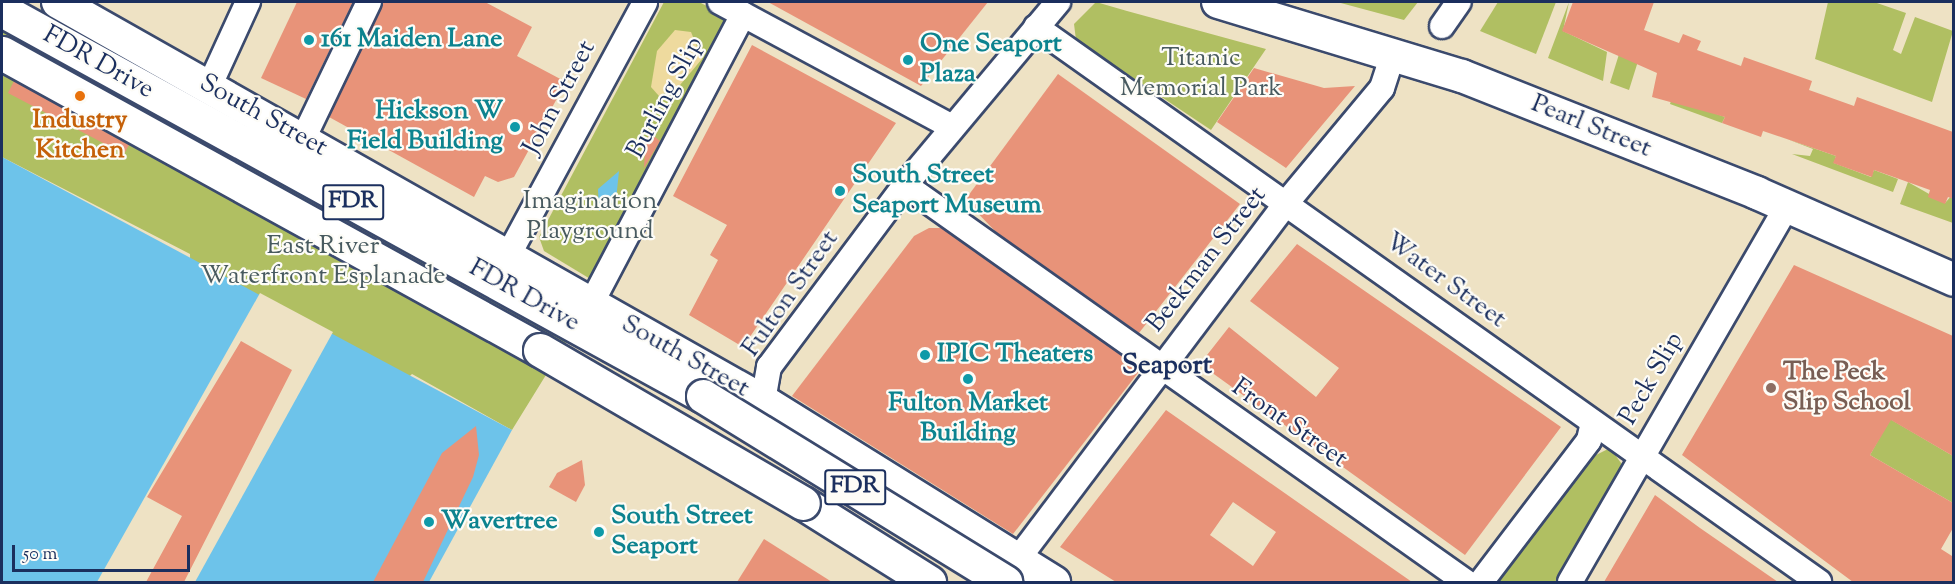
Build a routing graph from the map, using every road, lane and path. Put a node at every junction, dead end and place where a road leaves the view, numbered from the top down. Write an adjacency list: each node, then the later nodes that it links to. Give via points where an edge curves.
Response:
1 (58, 2): 15 (main road, South Street)
2 (248, 2): 15 (street)
3 (369, 2): 17 (street)
4 (645, 2): 21 (street, John Street)
5 (720, 2): 10 (street)
6 (1058, 2): 12 (street, Fulton Street)
7 (1218, 2): 13 (main road, Pearl Street)
8 (1457, 2): 11 (street)
9 (2, 10): 29 (highway, FDR Drive / FDR, bridge, via 629,353)
10 (742, 14): 16 (street); 23 (street, Burling Slip)
11 (1442, 26)
12 (1036, 27): 16 (street, Fulton Street); 19 (street, Water Street)
13 (1394, 52): 19 (street, Beekman Street, via 1382,88); 20 (main road, Pearl Street)
14 (2, 53): 28 (highway, FDR Drive / FDR, bridge, via 660,416)
15 (209, 87): 17 (main road, South Street)
16 (952, 127): 18 (street, Fulton Street)
17 (303, 140): 21 (main road, South Street)
18 (905, 185): 24 (street, Front Street); 25 (street, Fulton Street, via 766,370)
19 (1287, 202): 24 (street, Beekman Street); 26 (street, Water Street)
20 (1787, 206): 22 (main road, Pearl Street); 27 (street, Peck Slip)
21 (509, 254): 23 (main road, South Street)
22 (1953, 280)
23 (591, 304): 25 (main road, South Street)
24 (1160, 368): 29 (street, Beekman Street); 33 (street, Front Street)
25 (763, 401): 29 (main road, South Street)
26 (1593, 422): 27 (street, Water Street); 34 (street, Peck Slip, via 1589,440)
27 (1641, 457): 35 (street, Peck Slip); 36 (street, Water Street)
28 (803, 503): 30 (highway); 31 (highway, FDR Drive / FDR)
29 (1011, 571): 32 (main road, South Street)
30 (900, 582)
31 (929, 582)
32 (1054, 582)
33 (1466, 582)
34 (1481, 582)
35 (1570, 582)
36 (1819, 582)

